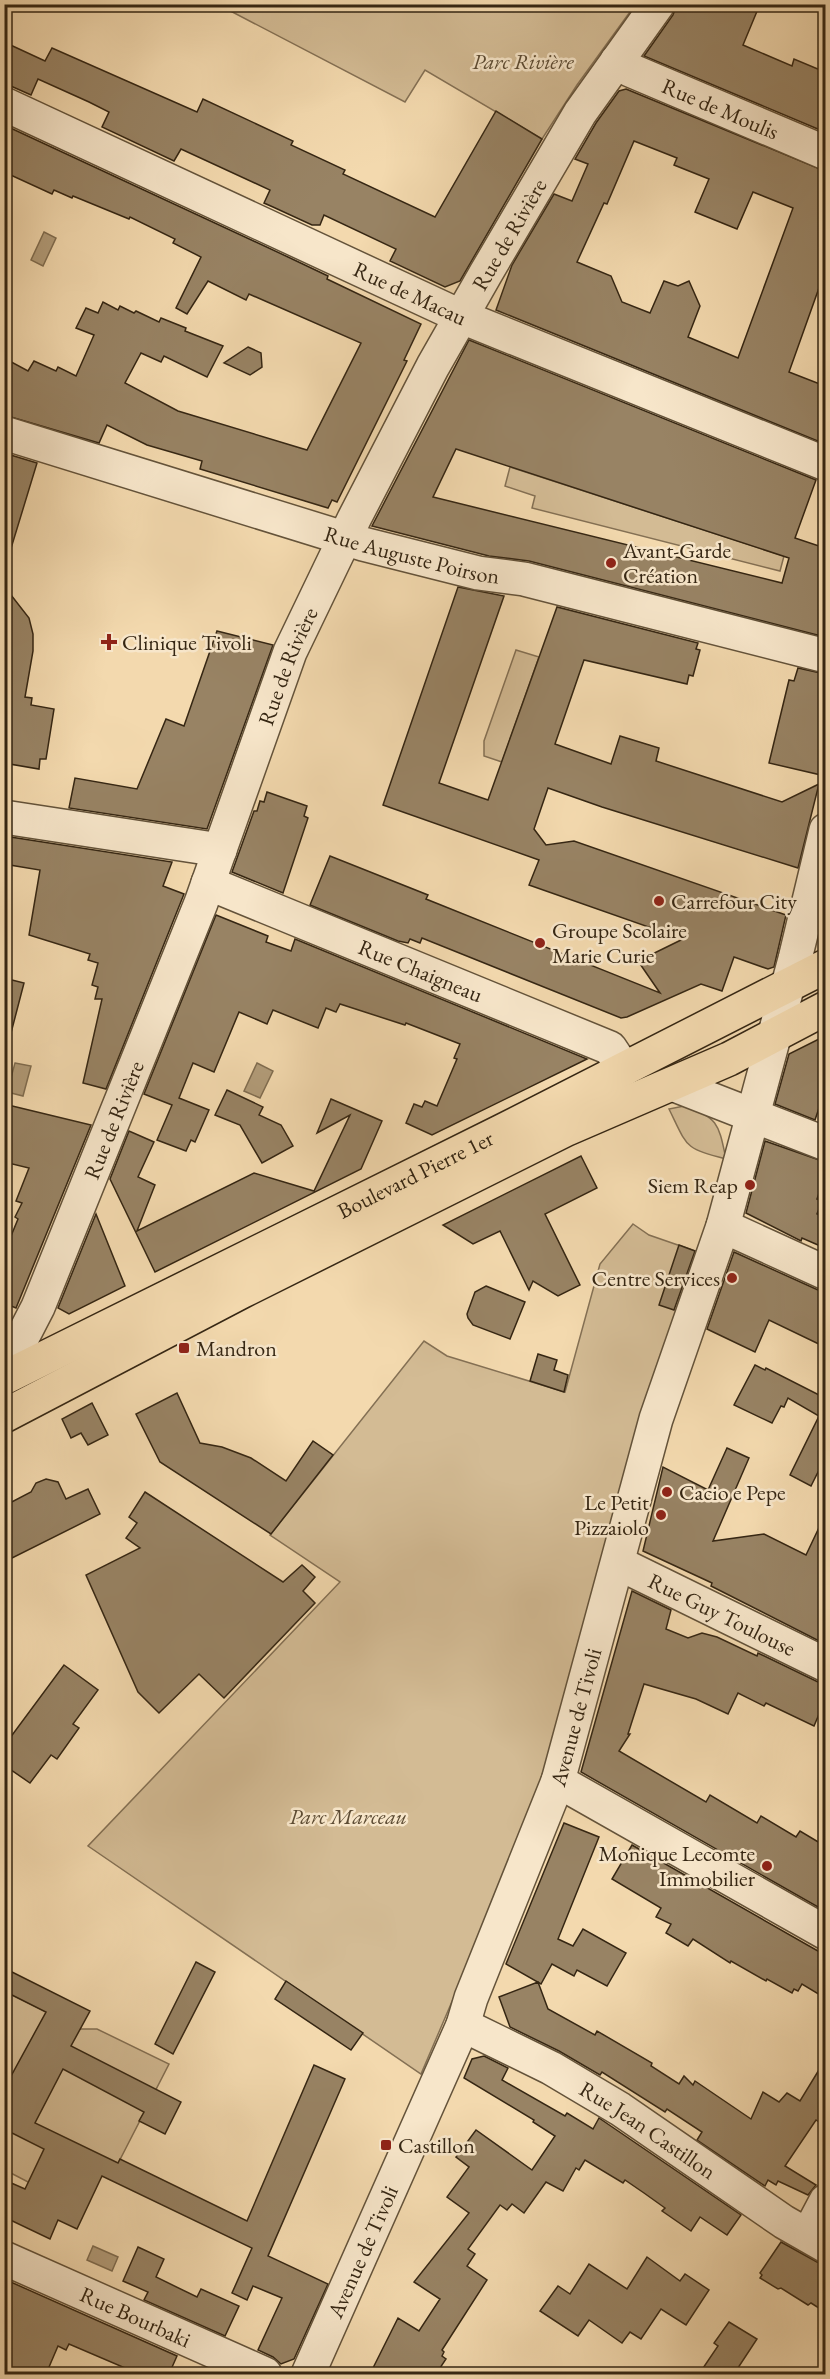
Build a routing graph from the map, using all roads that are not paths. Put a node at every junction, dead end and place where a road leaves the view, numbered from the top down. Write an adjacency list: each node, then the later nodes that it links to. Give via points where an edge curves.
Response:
1 (658, 4): 2 (street, Rue de Rivière)
2 (617, 61): 4 (street, Rue de Moulis); 5 (street, Rue de Rivière, via 580,113)
3 (4, 104): 5 (street, Rue de Macau)
4 (825, 153)
5 (462, 317): 7 (street, Rue de Macau); 8 (street, Rue de Rivière)
6 (4, 433): 8 (street, Rue Auguste Poirson)
7 (825, 464)
8 (345, 538): 9 (street, Rue Auguste Poirson); 12 (street, Rue de Rivière, via 290,652)
9 (825, 656)
10 (4, 817): 12 (street)
11 (825, 830): 15 (street, Avenue de Tivoli)
12 (220, 850): 13 (street, Rue de Rivière)
13 (208, 884): 19 (street, Rue Chaigneau, via 610,1048); 25 (street, Rue de Rivière)
14 (825, 966): 15 (main road, Boulevard Pierre 1er)
15 (788, 987): 17 (main road, Boulevard Pierre 1er); 18 (street, Avenue de Tivoli)
16 (825, 1008): 18 (main road, Boulevard Pierre 1er)
17 (742, 1009): 18 (street); 19 (main road, Boulevard Pierre 1er)
18 (775, 1035): 20 (main road, Boulevard Pierre 1er); 21 (street, Avenue de Tivoli)
19 (624, 1069): 26 (main road, Boulevard Pierre 1er)
20 (672, 1084): 21 (street); 29 (main road, Boulevard Pierre 1er, via 567,1129)
21 (753, 1115): 22 (street); 23 (street, Avenue de Tivoli)
22 (825, 1144)
23 (723, 1226): 24 (street); 30 (street, Avenue de Tivoli, via 656,1419)
24 (825, 1273)
25 (38, 1307): 26 (street, via 45,1333 64,1341); 27 (street, Rue de Rivière)
26 (81, 1341): 28 (main road, Boulevard Pierre 1er)
27 (4, 1372)
28 (4, 1378)
29 (4, 1416)
30 (618, 1563): 31 (street, Rue Guy Toulouse); 32 (street, Avenue de Tivoli)
31 (825, 1665)
32 (558, 1781): 33 (street); 34 (street, Avenue de Tivoli)
33 (825, 1934)
34 (463, 2025): 36 (street, Rue Jean Castillon, via 551,2068 620,2109); 39 (street, Avenue de Tivoli)
35 (825, 2200): 36 (street)
36 (817, 2241)
37 (4, 2258): 38 (street, Rue Bourbaki)
38 (265, 2374)
39 (308, 2374)

